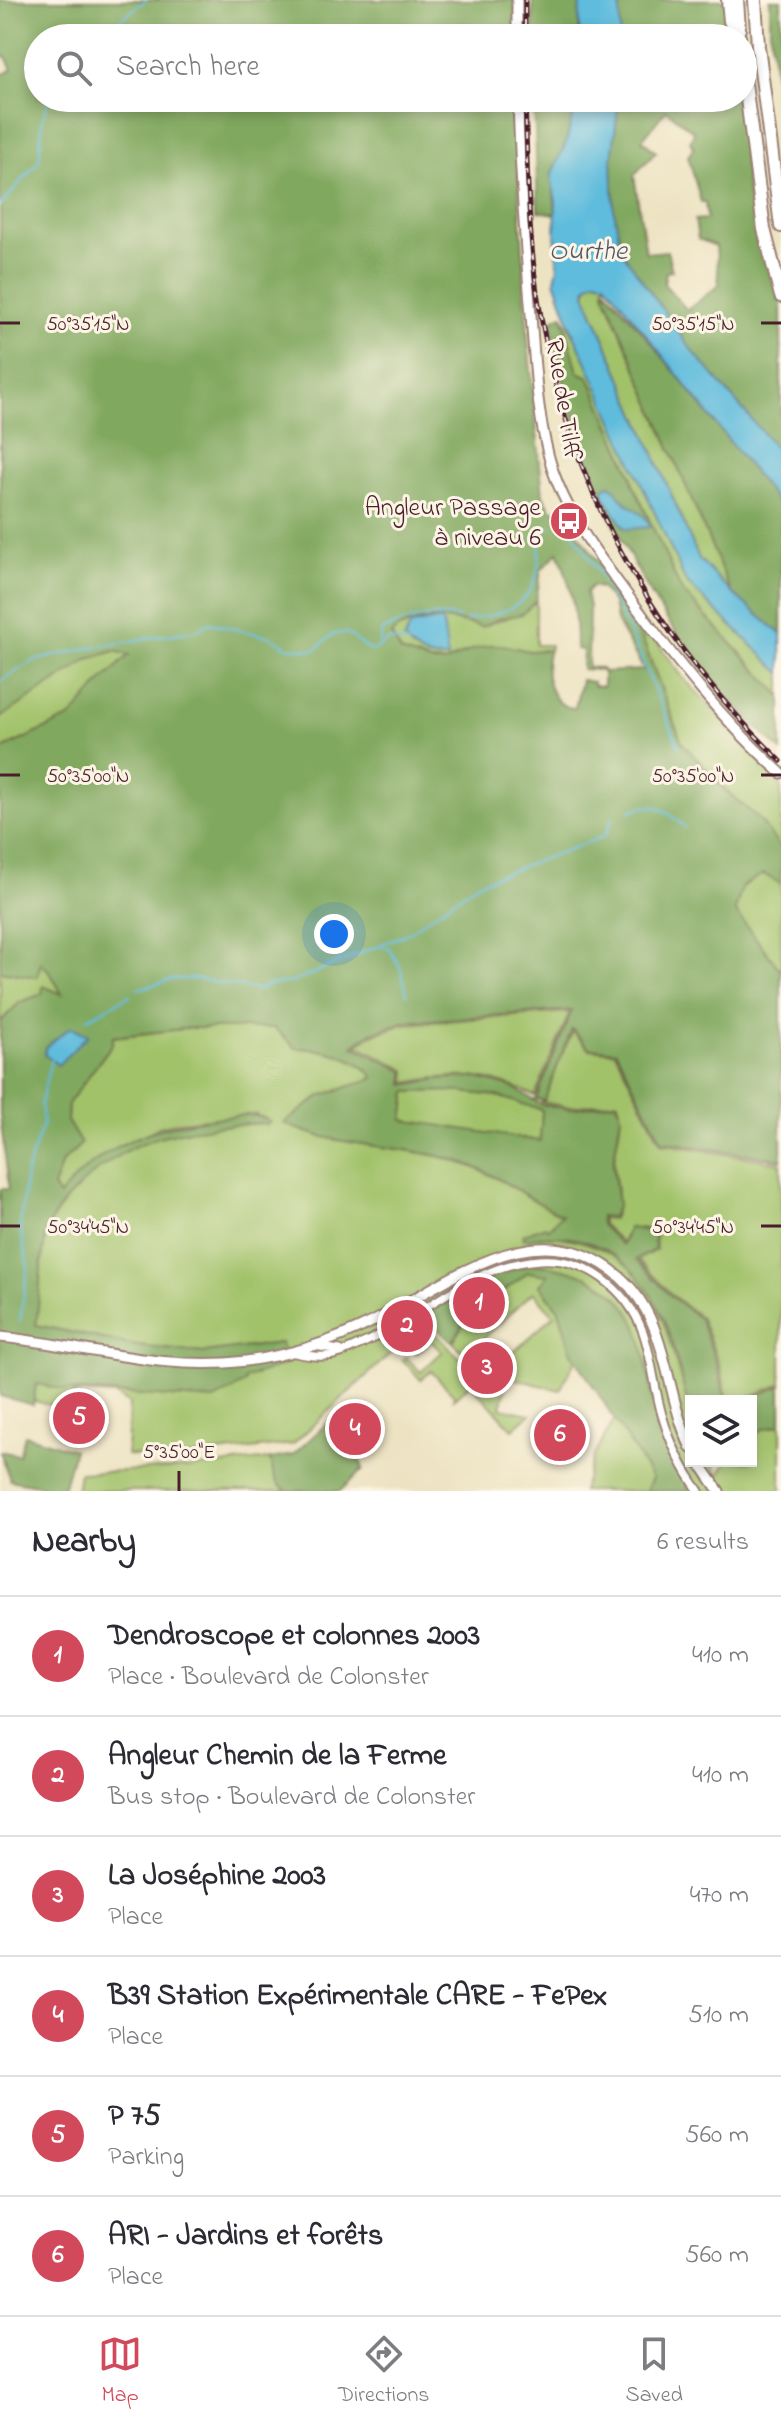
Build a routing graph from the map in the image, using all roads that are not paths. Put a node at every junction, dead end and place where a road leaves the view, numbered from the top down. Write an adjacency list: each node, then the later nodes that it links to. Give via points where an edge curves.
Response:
1 (517, 0): 5 (main road)
2 (728, 0): 6 (highway)
3 (737, 0): 7 (highway)
4 (755, 0): 8 (highway)
5 (517, 24)
6 (732, 24)
7 (738, 24)
8 (757, 24)
9 (757, 31): 12 (highway)
10 (519, 112): 14 (main road, Rue de Tilff, via 538,393 554,473 583,534 669,651 721,714)
11 (749, 112): 13 (highway, via 764,229)
12 (781, 226)
13 (781, 296)
14 (781, 773)
15 (0, 1337): 18 (main road, via 179,1364)
16 (314, 1346): 17 (street); 18 (main road); 19 (main road, via 489,1259 532,1249 570,1251 613,1271 642,1304 659,1340)
17 (346, 1351): 18 (street, via 328,1356); 21 (street, via 500,1268 541,1260 581,1267 610,1284 633,1311 667,1431)
18 (289, 1353)
19 (685, 1434)
20 (702, 1467): 22 (main road)
21 (699, 1491)
22 (719, 1491)

